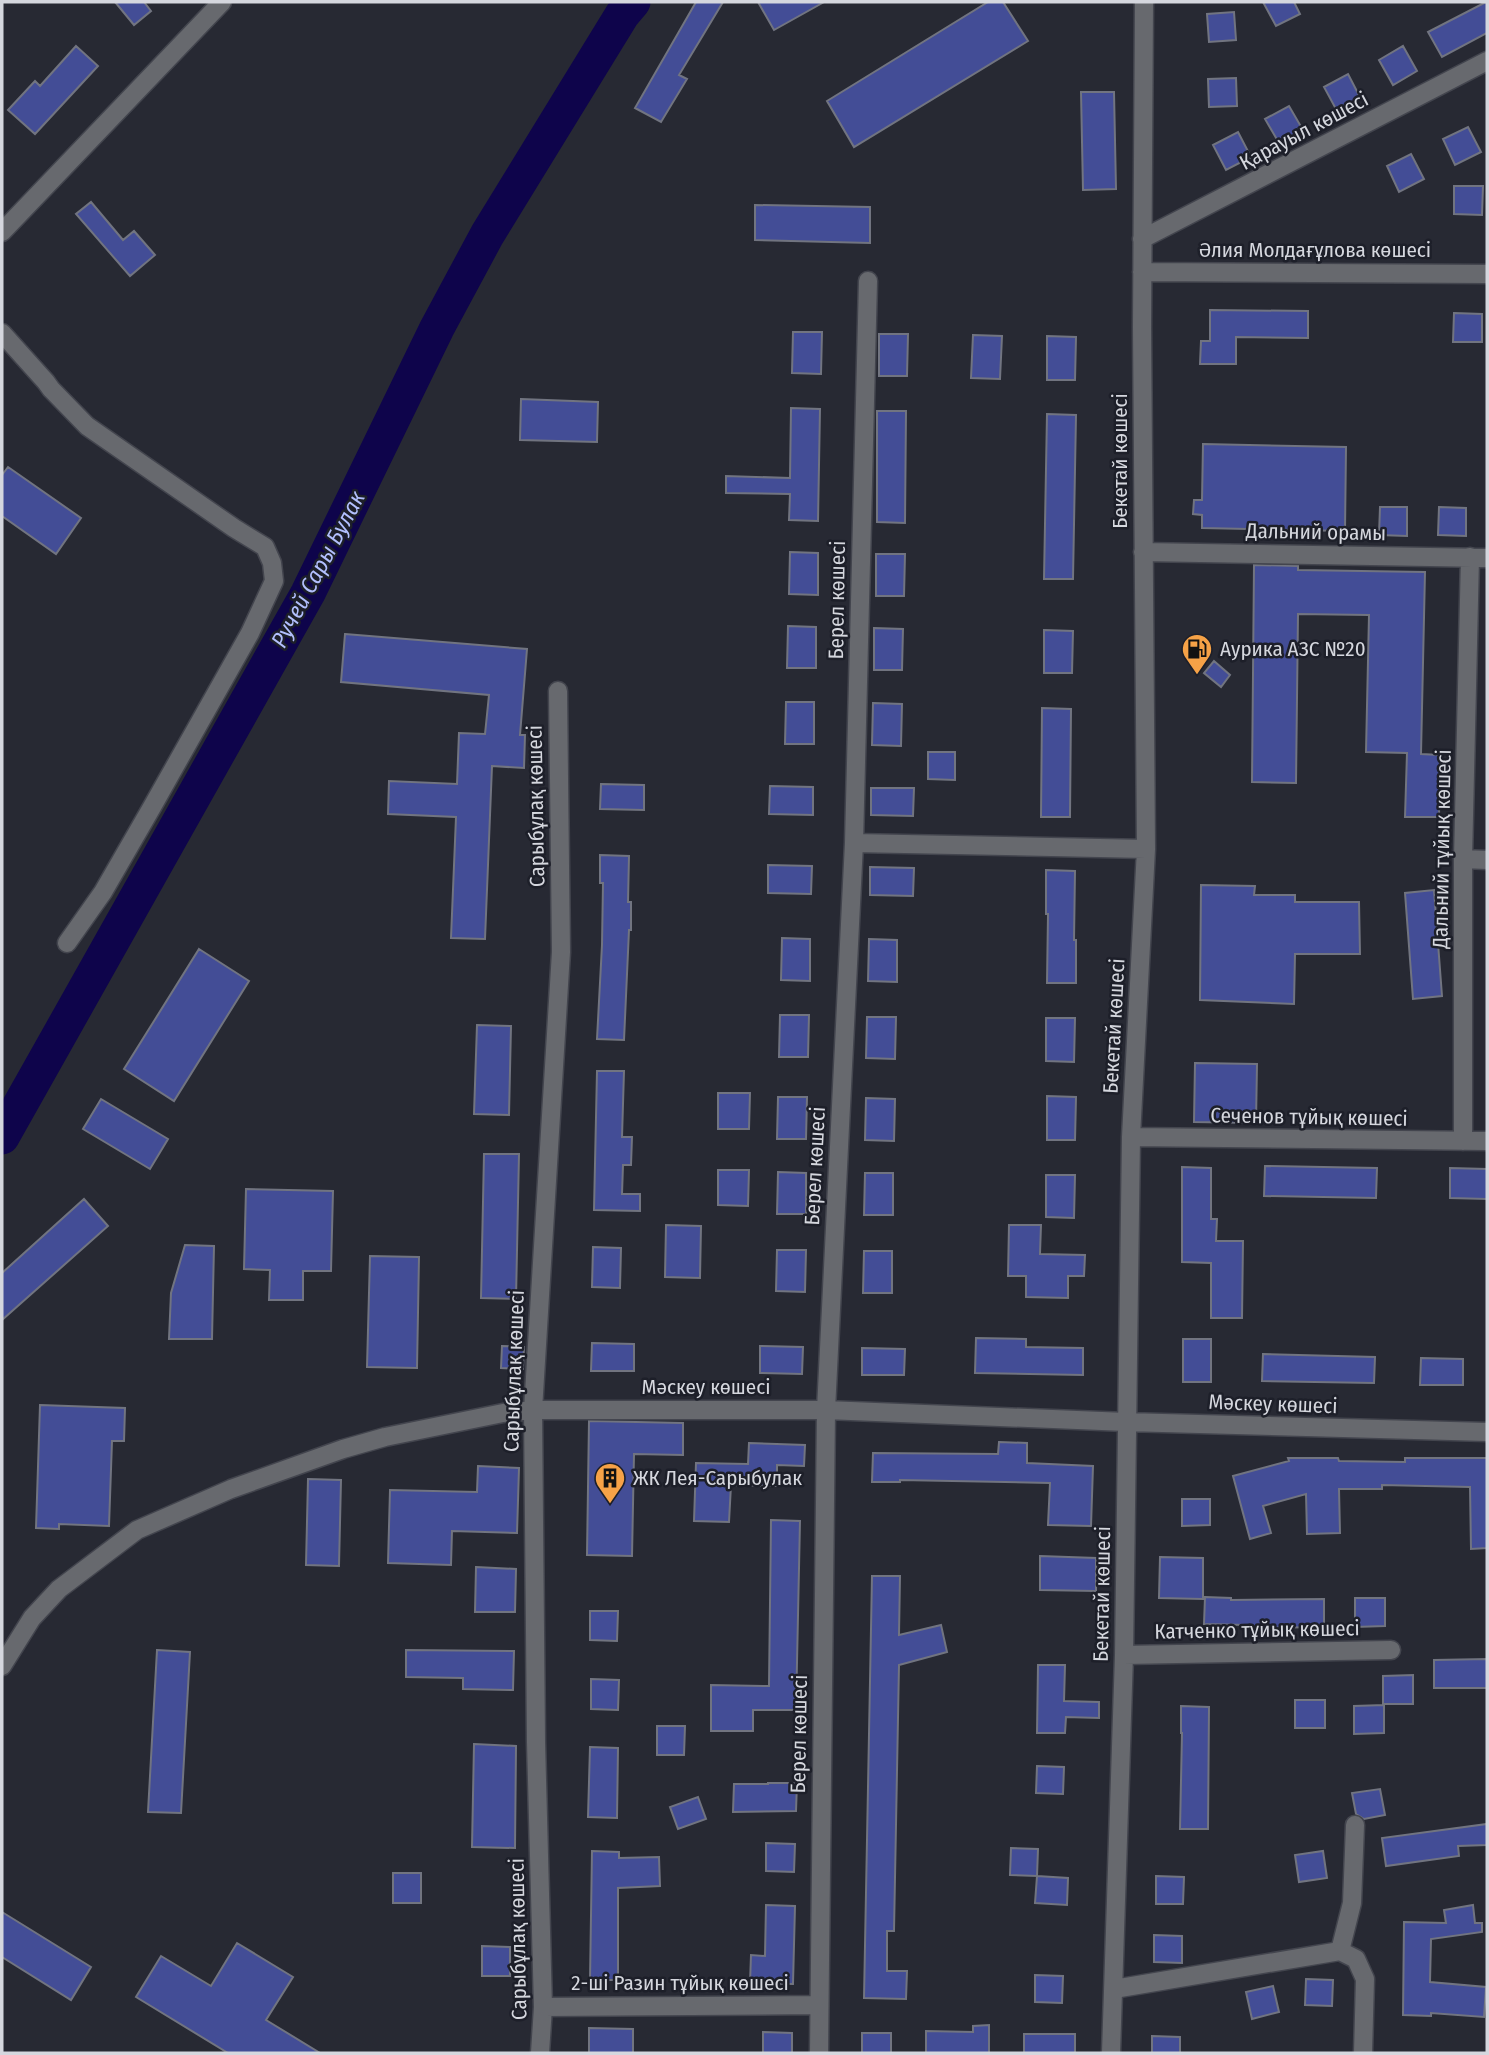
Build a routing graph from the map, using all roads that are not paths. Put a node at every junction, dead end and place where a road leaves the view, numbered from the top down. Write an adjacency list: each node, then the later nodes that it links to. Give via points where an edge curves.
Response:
1 (222, 2): 4 (street)
2 (1144, 2): 5 (street, Бекетай көшесі)
3 (1487, 61): 5 (street, Қарауыл көшесі)
4 (2, 232)
5 (1142, 239): 6 (street, Бекетай көшесі)
6 (1142, 272): 7 (street, Әлия Молдағұлова көшесі); 10 (street, Бекетай көшесі)
7 (1487, 274)
8 (868, 281): 13 (street, Берел көшесі)
9 (2, 333): 17 (street, via 87,426 265,547 274,581 250,634 152,807)
10 (1143, 552): 11 (street, Дальний орамы); 14 (street, Бекетай көшесі)
11 (1478, 558): 15 (street, Дальний тұйық көшесі)
12 (558, 691): 21 (street, Сарыбұлақ көшесі, via 561,952)
13 (854, 843): 14 (street); 22 (street, Берел көшесі)
14 (1146, 849): 18 (street, Бекетай көшесі)
15 (1463, 859): 16 (street); 19 (street, Дальний тұйық көшесі)
16 (1487, 860)
17 (67, 943)
18 (1131, 1137): 19 (street, Сеченов тұйық көшесі); 23 (street, Бекетай көшесі)
19 (1463, 1141): 20 (street, Сеченов тұйық көшесі)
20 (1487, 1142)
21 (533, 1410): 22 (street, Мәскеу көшесі); 27 (street, Мәскеу көшесі, via 354,1446 231,1489 137,1530 59,1589 32,1618); 32 (street, Сарыбұлақ көшесі)
22 (825, 1410): 23 (street, Мәскеу көшесі); 31 (street, Берел көшесі)
23 (1126, 1422): 24 (street, Мәскеу көшесі); 26 (street, Бекетай көшесі)
24 (1487, 1433)
25 (1391, 1650): 26 (street, Катченко тұйық көшесі)
26 (1124, 1655): 30 (street, Бекетай көшесі)
27 (2, 1666)
28 (1354, 1825): 29 (street, via 1352,1903)
29 (1340, 1951): 30 (street); 36 (street, via 1356,1959 1364,1979)
30 (1114, 1989): 35 (street, Бекетай көшесі)
31 (818, 2005): 32 (street, 2-ші Разин тұйық көшесі); 34 (street, Берел көшесі)
32 (543, 2007): 33 (street, Сарыбұлақ көшесі)
33 (540, 2053)
34 (819, 2053)
35 (1111, 2053)
36 (1363, 2053)

